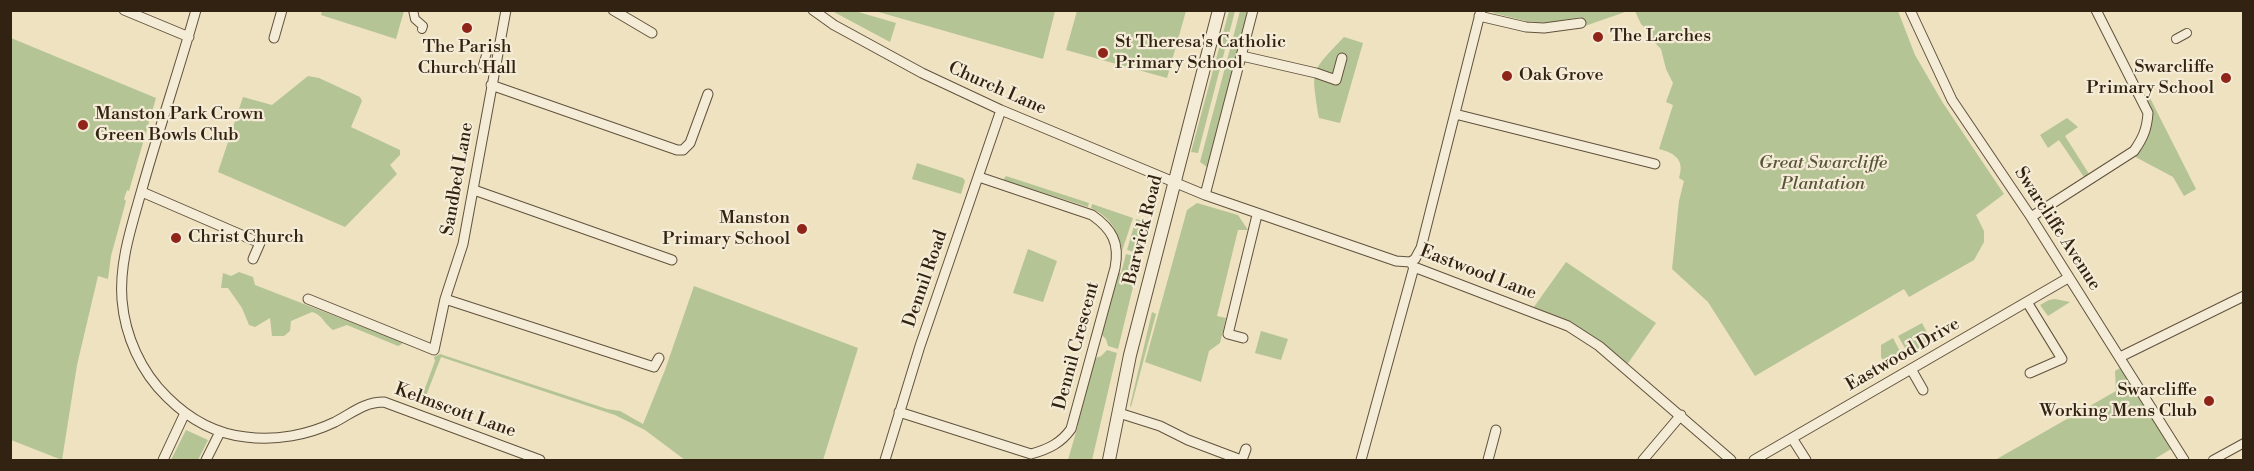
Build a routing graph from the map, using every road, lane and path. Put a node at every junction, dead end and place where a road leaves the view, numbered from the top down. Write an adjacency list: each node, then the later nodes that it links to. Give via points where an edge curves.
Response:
1 (124, 10): 17 (street)
2 (196, 10): 17 (street, Kelmscott Lane)
3 (282, 10): 18 (street)
4 (413, 10): 14 (street)
5 (506, 10): 24 (street, Sandbed Lane)
6 (613, 10): 15 (street)
7 (813, 10): 26 (street, Church Lane, via 922,73)
8 (1219, 10): 30 (street, Barwick Road)
9 (1253, 10): 21 (street)
10 (1910, 10): 35 (street, Swarcliffe Avenue, via 1952,100)
11 (2096, 10): 35 (street, via 2148,113 2147,128 2134,151)
12 (1480, 13): 13 (street, via 1526,27); 27 (street)
13 (1581, 23)
14 (422, 29)
15 (652, 33)
16 (2187, 33): 19 (street)
17 (189, 37): 32 (street, Kelmscott Lane)
18 (274, 38)
19 (2176, 39)
20 (488, 49): 23 (street)
21 (1242, 56): 22 (street, via 1335,80); 33 (street)
22 (1342, 58)
23 (483, 64)
24 (491, 85): 25 (street, via 683,150 690,143); 31 (street, Sandbed Lane)
25 (708, 94)
26 (1001, 110): 29 (street, Dennil Road); 30 (street, Church Lane)
27 (1455, 114): 28 (street); 38 (street, via 1421,248)
28 (1655, 164)
29 (979, 177): 50 (street, Dennil Road); 50 (street, Dennil Crescent, via 1092,215 1115,238 1115,268 1071,429 1064,439 1032,454)
30 (1175, 182): 33 (street, Eastwood Lane); 52 (street, Barwick Road, via 1130,355)
31 (474, 190): 37 (street); 42 (street, Sandbed Lane)
32 (142, 192): 36 (street, via 260,243); 51 (street, Kelmscott Lane, via 124,260 123,314 141,364 160,390)
33 (1205, 195): 34 (street, Eastwood Lane)
34 (1257, 214): 38 (street, Eastwood Lane); 44 (street, via 1227,334)
35 (2031, 218): 39 (street, Swarcliffe Avenue)
36 (253, 259)
37 (672, 260)
38 (1412, 264): 53 (street, Eastwood Lane, via 1568,326 1599,346); 66 (street)
39 (2068, 278): 43 (street, Eastwood Drive); 45 (street, Swarcliffe Avenue)
40 (2244, 296): 45 (street)
41 (308, 299): 42 (street, Sandbed Lane, via 434,350)
42 (446, 299): 46 (street, via 654,367)
43 (2027, 302): 47 (street, Eastwood Drive); 48 (street, via 2062,359)
44 (1243, 338)
45 (2120, 357): 72 (street, Swarcliffe Avenue)
46 (659, 358)
47 (1911, 369): 49 (street); 56 (street, Eastwood Drive)
48 (2031, 373)
49 (1923, 390)
50 (899, 412): 63 (street, Dennil Road)
51 (185, 413): 55 (street, Kelmscott Lane); 60 (street)
52 (1119, 414): 64 (street, Barwick Road); 65 (street, via 1160,426)
53 (1682, 415): 68 (street); 69 (street, Eastwood Lane)
54 (1496, 430): 67 (street)
55 (220, 432): 59 (street, Kelmscott Lane, via 258,438 291,436 322,428 364,405 384,402); 61 (street)
56 (1792, 438): 70 (street, Eastwood Drive); 71 (street)
57 (2244, 443): 73 (street)
58 (1246, 449): 65 (street)
59 (529, 458): 62 (street, Kelmscott Lane)
60 (163, 460)
61 (206, 460)
62 (540, 460)
63 (885, 460)
64 (1109, 460)
65 (1242, 460)
66 (1361, 460)
67 (1488, 460)
68 (1643, 460)
69 (1731, 460)
70 (1754, 460)
71 (1806, 460)
72 (2184, 460)
73 (2213, 460)

